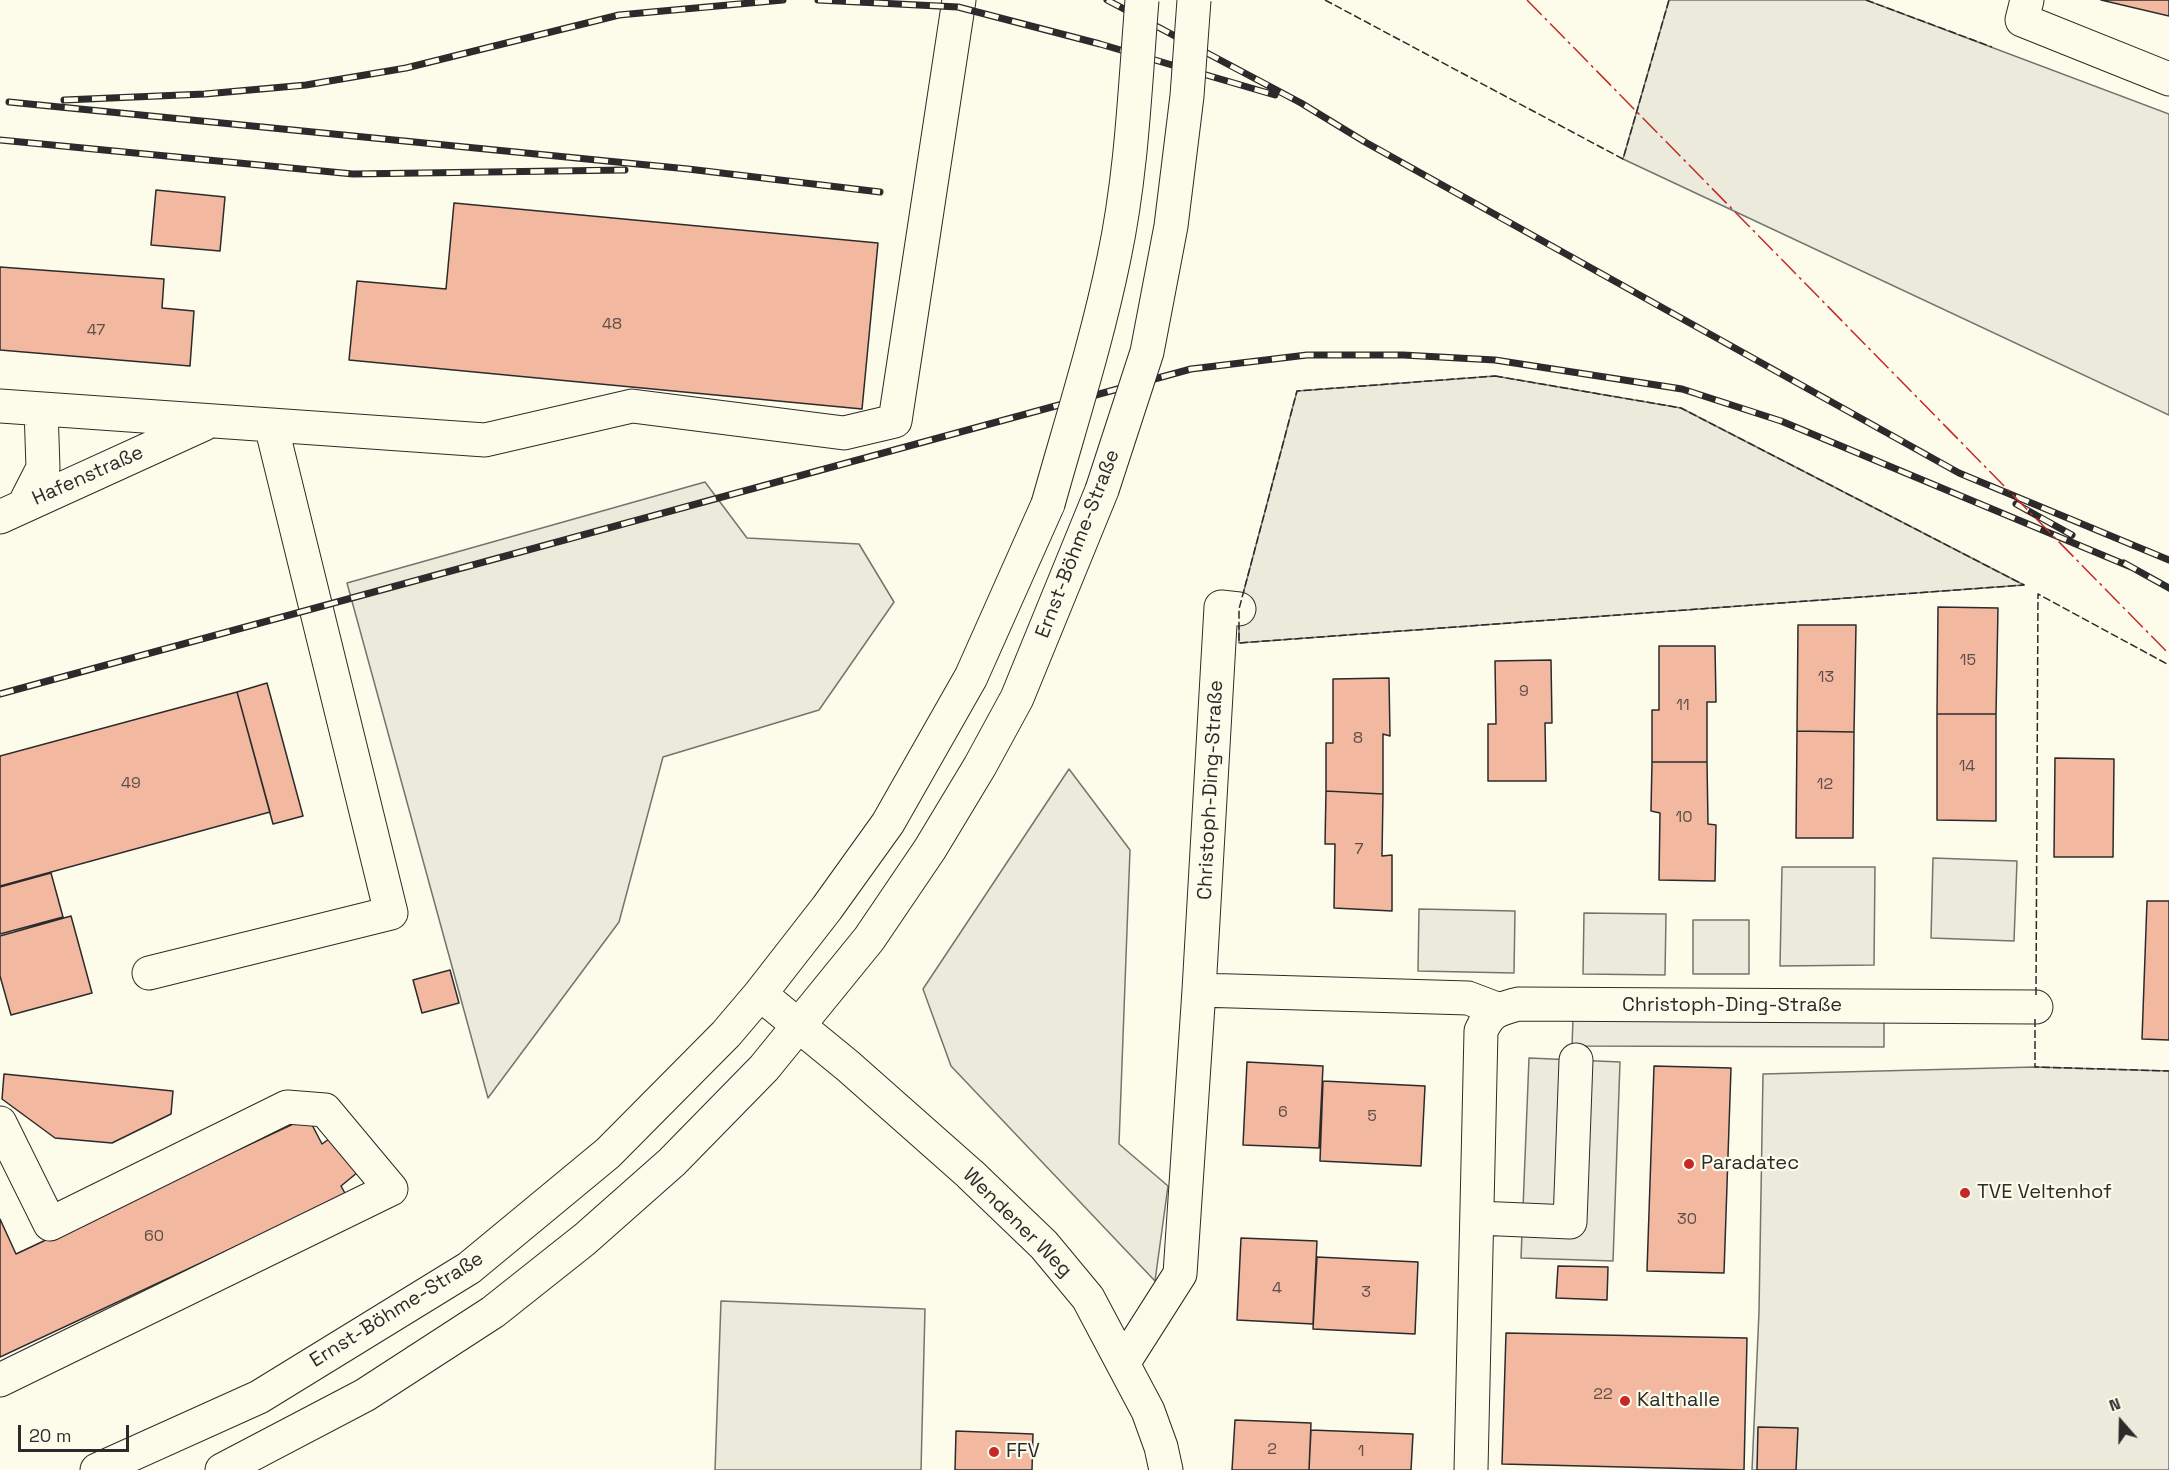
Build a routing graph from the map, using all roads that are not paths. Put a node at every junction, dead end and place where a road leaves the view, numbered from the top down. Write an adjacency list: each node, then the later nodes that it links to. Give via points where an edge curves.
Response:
1 (959, 0): 9 (street, Hafenstraße, via 895,421 844,433 632,406 485,440)
2 (1142, 0): 14 (street, Ernst-Böhme-Straße, bridge, via 1130,155 1115,256 1048,504 971,677 888,823)
3 (1194, 0): 17 (street, Ernst-Böhme-Straße, bridge, via 1171,226 1147,352 1102,490 1017,698 980,766 875,930)
4 (2027, 0): 5 (street, via 2022,20)
5 (2169, 79)
6 (0, 406): 7 (street, Hafenstraße)
7 (41, 410): 8 (street, Hafenstraße); 10 (street, Hafenstraße, via 44,468)
8 (208, 422): 9 (street, Hafenstraße); 10 (street, Hafenstraße)
9 (286, 426): 12 (street, via 391,913)
10 (12, 511)
11 (1239, 609): 13 (street, Christoph-Ding-Straße, via 1221,607)
12 (149, 973)
13 (1199, 990): 16 (street, via 1468,998); 21 (street, Christoph-Ding-Straße, via 1180,1274)
14 (760, 994): 17 (street); 23 (street, Ernst-Böhme-Straße, via 726,1034 608,1153 469,1268 259,1396)
15 (2036, 1007): 16 (street, Christoph-Ding-Straße, via 1518,1004)
16 (1497, 1009): 20 (street, via 1481,1031)
17 (801, 1025): 21 (street, Wendener Weg, via 1044,1245 1088,1298); 24 (street, Ernst-Böhme-Straße, via 672,1162 585,1239 493,1312 365,1395)
18 (1576, 1060): 20 (street, via 1570,1222)
19 (0, 1123): 22 (street, via 50,1224 287,1107 325,1110 391,1189)
20 (1477, 1218): 26 (street)
21 (1124, 1362): 25 (street, Wendener Weg, via 1148,1411)
22 (0, 1380)
23 (97, 1470)
24 (222, 1470)
25 (1166, 1470)
26 (1471, 1470)

